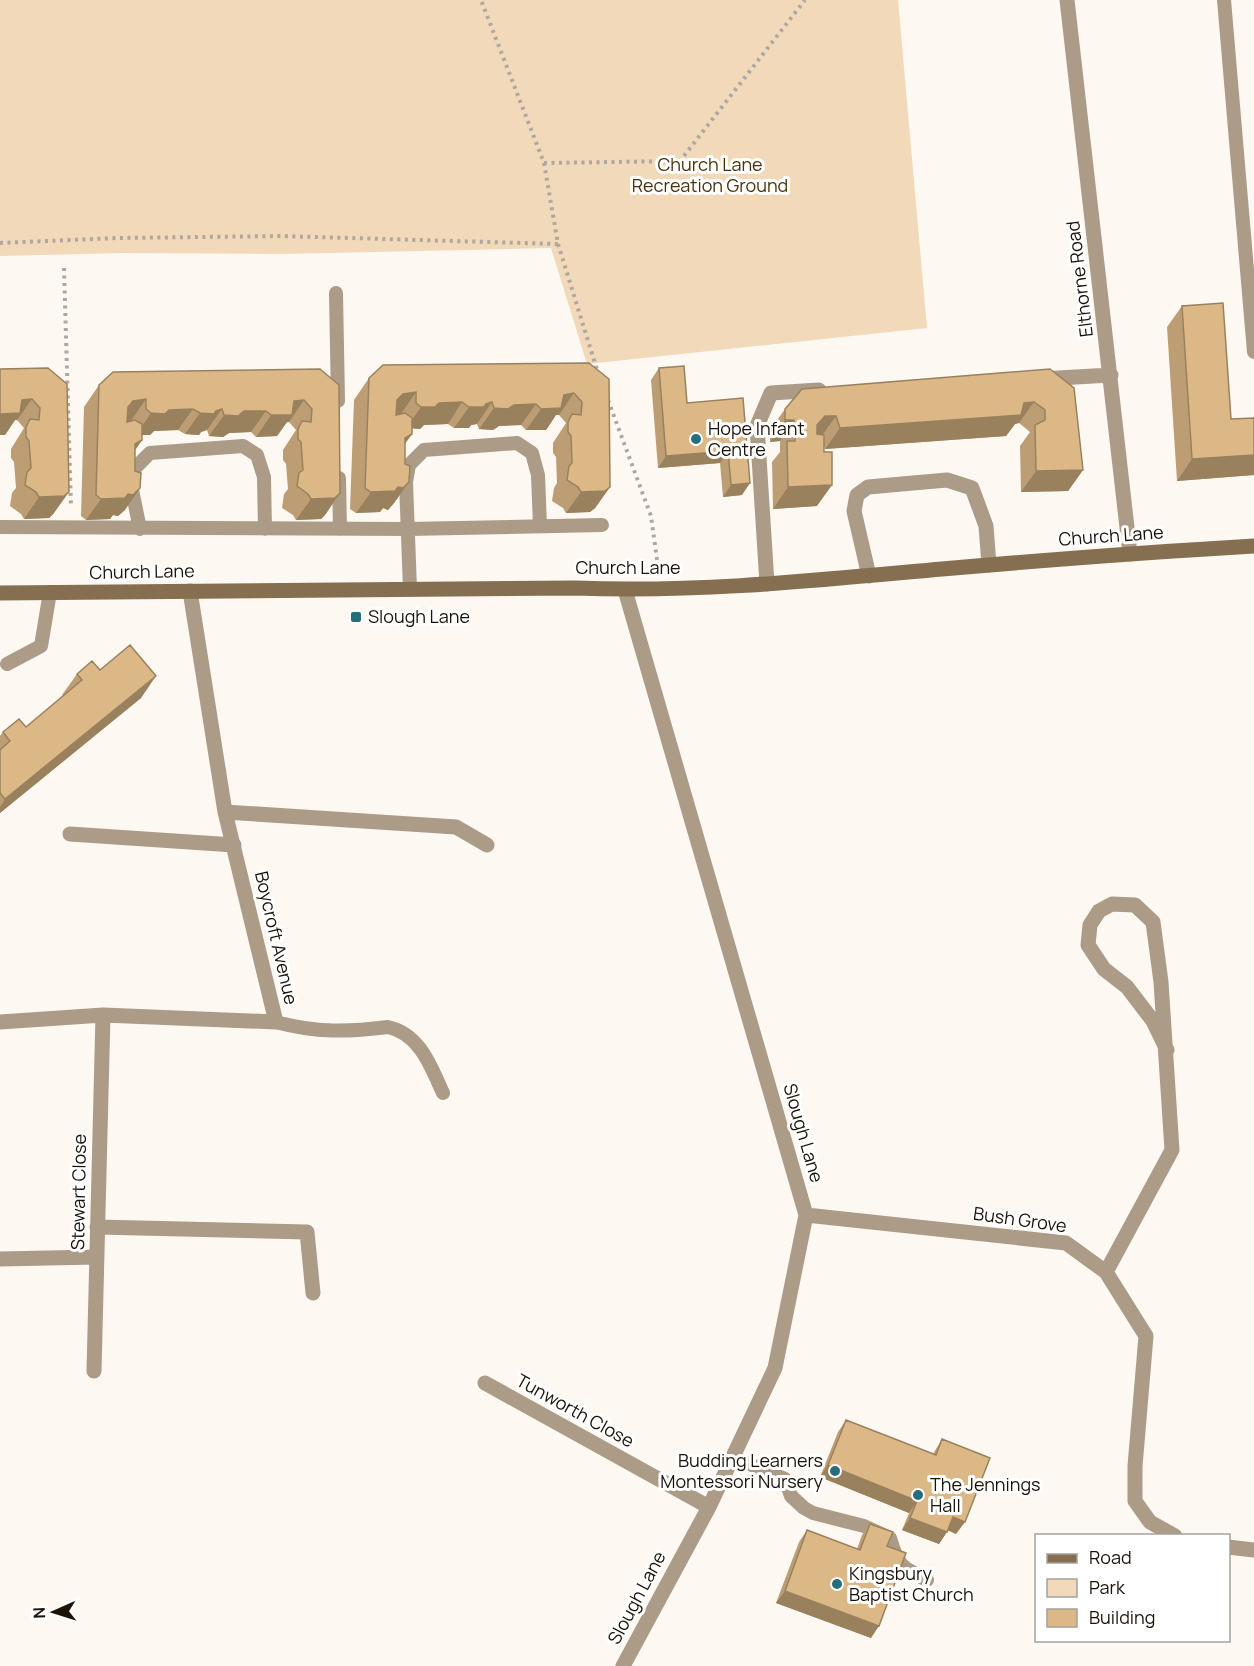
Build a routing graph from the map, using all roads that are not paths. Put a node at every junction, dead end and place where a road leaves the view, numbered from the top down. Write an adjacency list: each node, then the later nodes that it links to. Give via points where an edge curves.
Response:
1 (1067, 0): 5 (street, Elthorne Road)
2 (1224, 0): 4 (lane)
3 (336, 293): 8 (lane)
4 (1254, 352)
5 (1111, 375): 6 (street); 18 (street, Elthorne Road)
6 (1027, 379)
7 (829, 390): 21 (street, via 771,393 757,426)
8 (338, 411)
9 (339, 459): 16 (lane)
10 (602, 525): 11 (lane)
11 (540, 526): 14 (lane); 14 (lane, via 538,475 532,453 517,443 424,450 410,465 406,482)
12 (0, 527): 13 (lane)
13 (140, 529): 15 (lane); 15 (lane, via 131,485 135,468 150,453 243,446 257,455 264,477)
14 (408, 529): 16 (lane); 22 (lane)
15 (265, 530): 16 (lane)
16 (340, 530)
17 (1254, 546): 18 (main road, Church Lane)
18 (1130, 554): 19 (main road, Church Lane)
19 (989, 565): 20 (main road, Church Lane); 20 (street, via 986,526 972,488 947,480 868,487 857,495 854,512)
20 (869, 576): 21 (main road, Church Lane)
21 (767, 584): 23 (main road, Church Lane)
22 (410, 589): 23 (main road, Church Lane); 24 (main road, Church Lane)
23 (625, 590): 37 (street, Slough Lane)
24 (190, 591): 25 (main road, Church Lane); 28 (street, Boycroft Avenue)
25 (51, 592): 26 (main road, Church Lane); 27 (lane, via 41,646)
26 (0, 593)
27 (7, 664)
28 (225, 812): 30 (street, Boycroft Avenue); 31 (street, via 456,827)
29 (70, 834): 30 (street)
30 (234, 845): 34 (street, Boycroft Avenue)
31 (487, 845)
32 (103, 1014): 33 (street, Boycroft Avenue); 34 (street, Boycroft Avenue); 38 (street, Stewart Close)
33 (0, 1022)
34 (276, 1022): 36 (lane, via 329,1032 397,1029 418,1045)
35 (1167, 1050): 35 (street, via 1153,922 1136,905 1112,904 1099,911 1090,925 1088,945 1104,969 1127,987 1153,1022); 41 (street, via 1173,1150)
36 (443, 1093)
37 (806, 1215): 41 (street, Bush Grove, via 1066,1243); 45 (street, Slough Lane, via 776,1368)
38 (97, 1227): 39 (street, Stewart Close); 42 (street, via 307,1232)
39 (97, 1257): 40 (street); 43 (street, Stewart Close)
40 (0, 1259)
41 (1106, 1272): 47 (street, Bush Grove, via 1146,1336 1135,1501 1150,1522)
42 (313, 1293)
43 (94, 1371)
44 (485, 1383): 46 (street, Tunworth Close)
45 (733, 1457): 46 (street, Slough Lane); 50 (lane, via 785,1479 792,1496 813,1513 864,1526 890,1538 903,1568)
46 (708, 1507): 51 (street, Slough Lane)
47 (1171, 1534)
48 (1230, 1546): 49 (street)
49 (1254, 1550)
50 (927, 1580)
51 (623, 1666)

